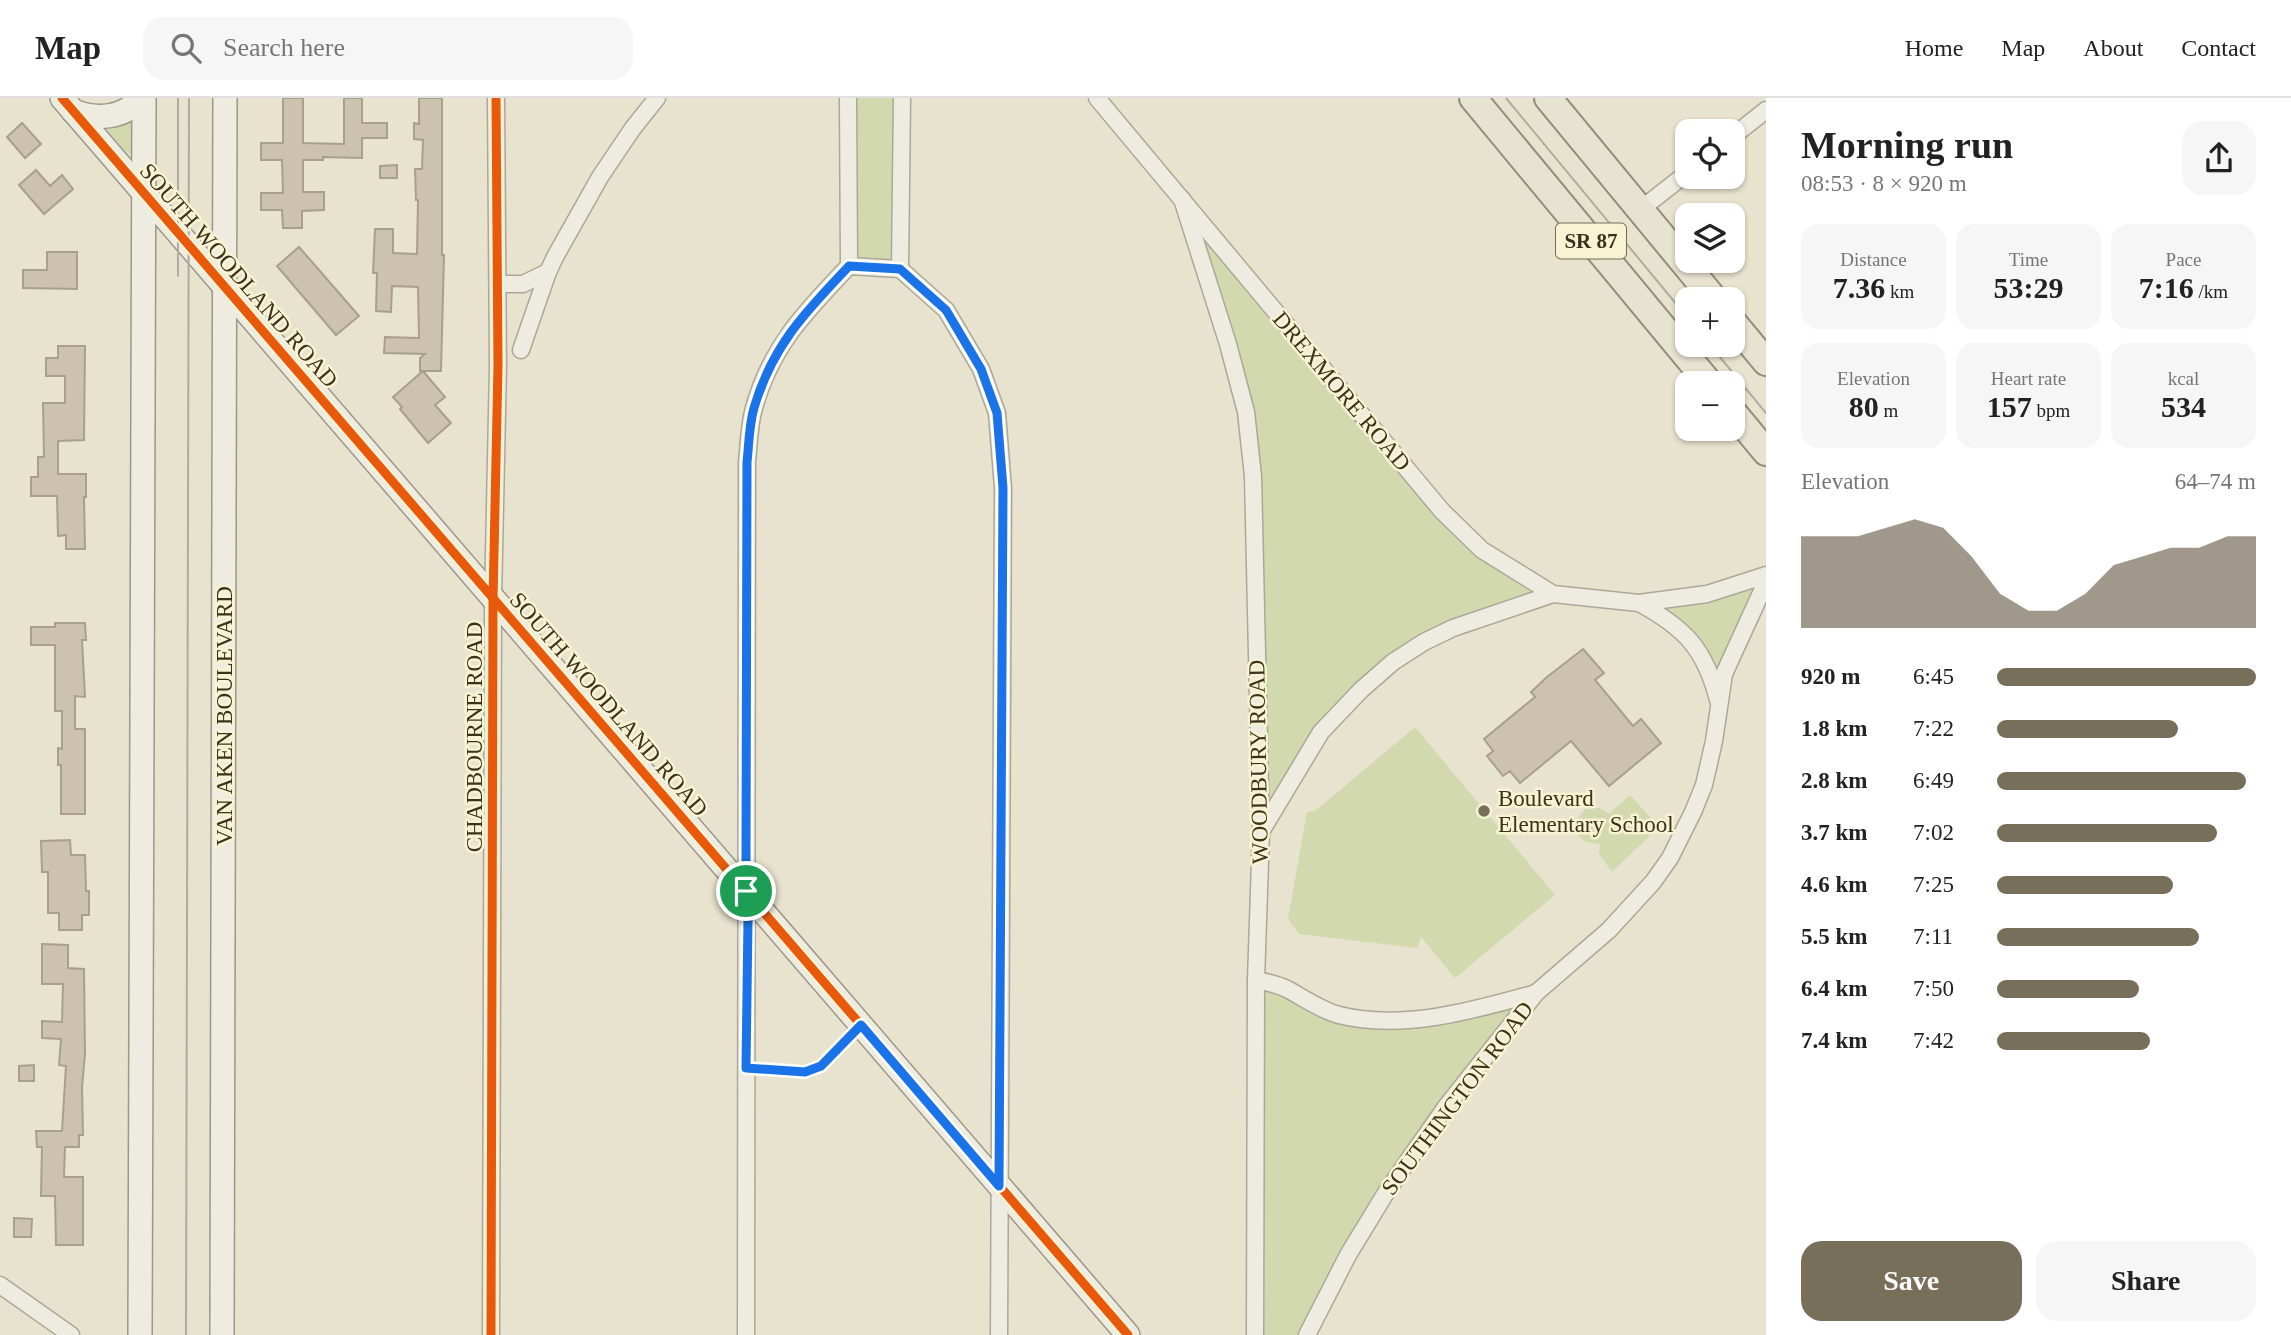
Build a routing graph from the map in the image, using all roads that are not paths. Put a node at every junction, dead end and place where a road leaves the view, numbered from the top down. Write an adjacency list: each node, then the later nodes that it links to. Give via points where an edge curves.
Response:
1 (142, 98): 10 (main road, via 114,115 89,117); 14 (main road)
2 (225, 98): 21 (main road, VAN AKEN BOULEVARD)
3 (496, 98): 20 (street, CHADBOURNE ROAD)
4 (657, 98): 19 (street, via 600,177)
5 (848, 98): 17 (street)
6 (902, 98): 18 (street)
7 (1097, 98): 15 (street, DREXMORE ROAD)
8 (1473, 98): 26 (main road, SR 87)
9 (1548, 98): 16 (main road, SR 87)
10 (68, 104): 14 (main road, SOUTH WOODLAND ROAD)
11 (1766, 110): 12 (street)
12 (1745, 127)
13 (1675, 182): 16 (street)
14 (143, 193): 21 (main road, SOUTH WOODLAND ROAD); 44 (main road)
15 (1182, 199): 31 (street, DREXMORE ROAD, via 1463,534); 35 (street, WOODBURY ROAD, via 1246,412 1253,476)
16 (1640, 210): 22 (main road, SR 87)
17 (849, 266): 18 (street); 36 (street, via 800,317 770,363 753,410 747,462)
18 (900, 269): 41 (street, via 946,310 981,369 997,413 1003,488)
19 (548, 272): 20 (street, via 523,284); 24 (street)
20 (498, 284): 32 (street, CHADBOURNE ROAD)
21 (223, 285): 32 (main road, SOUTH WOODLAND ROAD); 45 (main road, VAN AKEN BOULEVARD)
22 (1704, 287)
23 (1745, 337): 25 (main road)
24 (521, 350)
25 (1766, 362)
26 (1699, 371)
27 (1745, 427): 28 (main road)
28 (1766, 452)
29 (1766, 575): 33 (street, DREXMORE ROAD, via 1707,594)
30 (1766, 582): 34 (street, SOUTHINGTON ROAD, via 1724,674)
31 (1553, 594): 33 (street, DREXMORE ROAD); 35 (street, via 1453,628 1393,662 1321,732)
32 (493, 600): 36 (main road, SOUTH WOODLAND ROAD); 46 (street, CHADBOURNE ROAD)
33 (1639, 603): 34 (street, DREXMORE ROAD, via 1687,635 1706,663)
34 (1719, 703): 38 (street, SOUTHINGTON ROAD, via 1704,785 1670,858 1614,925)
35 (1261, 832): 37 (street, WOODBURY ROAD)
36 (746, 891): 39 (main road, SOUTH WOODLAND ROAD); 40 (street)
37 (1256, 979): 38 (street, via 1338,1015 1380,1020 1454,1013); 50 (street, WOODBURY ROAD)
38 (1536, 993): 51 (street, SOUTHINGTON ROAD, via 1445,1108 1387,1191)
39 (861, 1025): 40 (lane, via 813,1070); 41 (main road, SOUTH WOODLAND ROAD)
40 (746, 1068): 47 (street)
41 (999, 1186): 48 (street); 49 (main road, SOUTH WOODLAND ROAD)
42 (0, 1285): 43 (street)
43 (71, 1335)
44 (140, 1335)
45 (222, 1335)
46 (491, 1335)
47 (746, 1335)
48 (999, 1335)
49 (1128, 1335)
50 (1255, 1335)
51 (1307, 1335)

